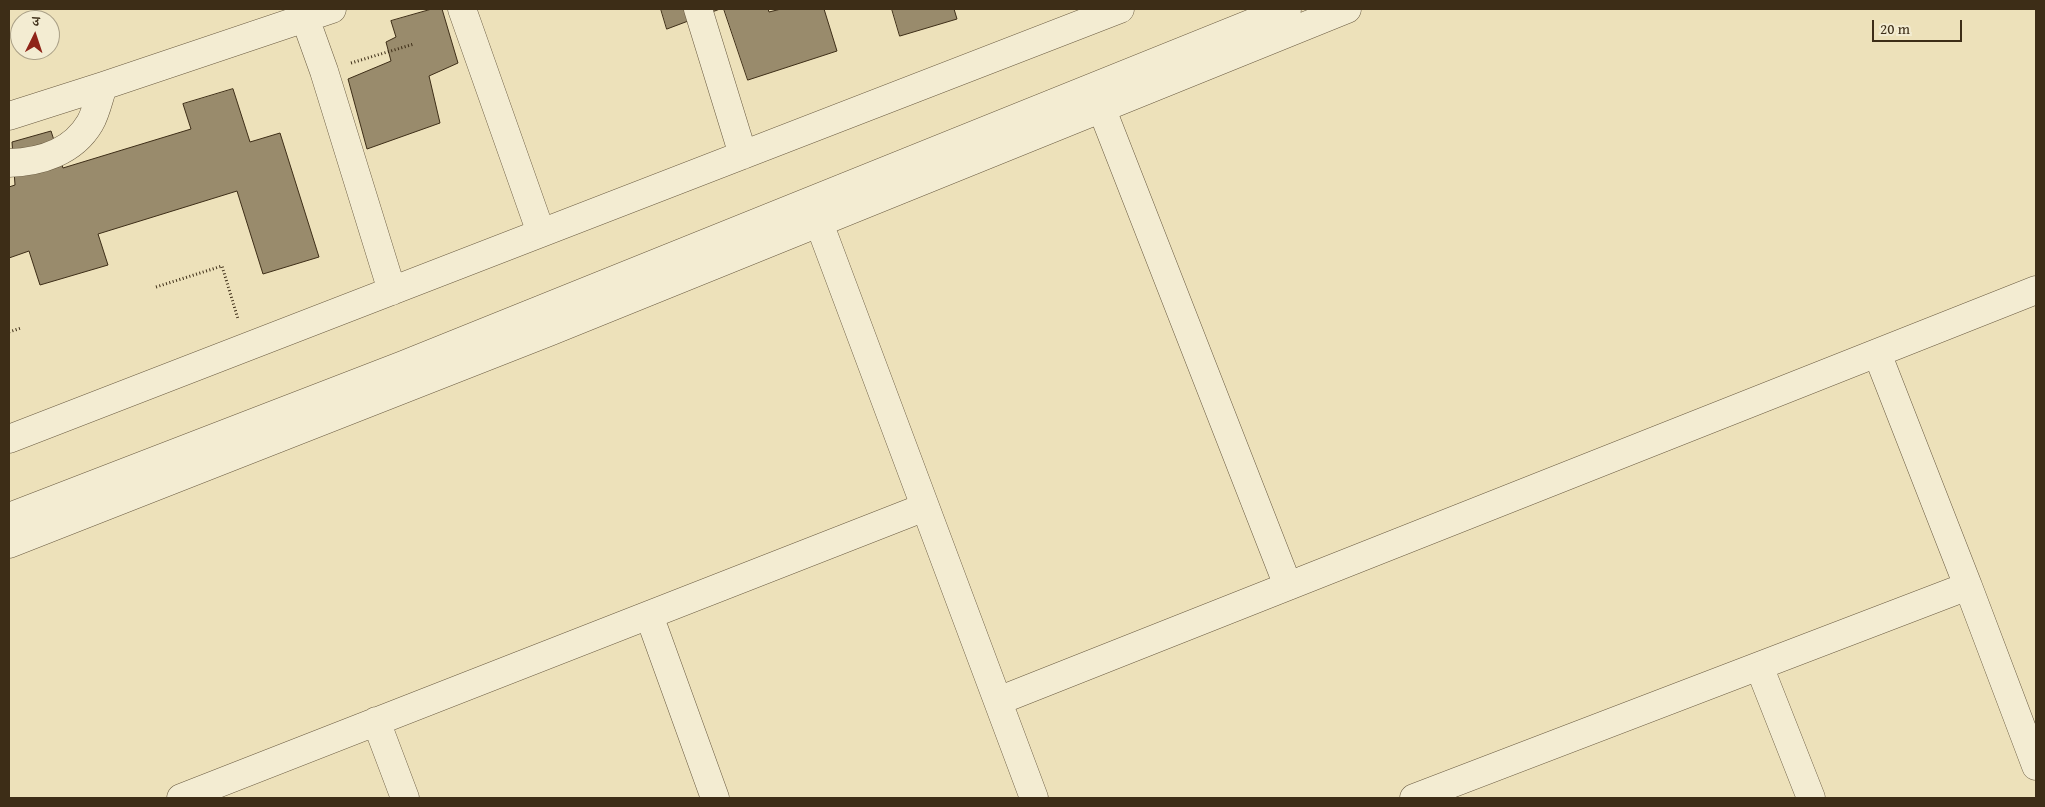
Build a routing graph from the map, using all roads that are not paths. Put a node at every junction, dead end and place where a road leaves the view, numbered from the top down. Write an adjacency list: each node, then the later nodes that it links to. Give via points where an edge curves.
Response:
1 (332, 9): 6 (street)
2 (462, 9): 14 (street)
3 (698, 9): 11 (street)
4 (1120, 9): 11 (street)
5 (1347, 9): 7 (street)
6 (305, 18): 8 (street); 15 (street)
7 (1281, 18): 9 (street); 13 (street)
8 (104, 86): 10 (street); 12 (street, via 90,123 74,143 54,154 28,162)
9 (1101, 107): 13 (street); 22 (street)
10 (9, 116)
11 (743, 155): 14 (street)
12 (9, 163)
13 (815, 211): 19 (street); 20 (street, via 412,361); 21 (street, via 549,332)
14 (541, 233): 15 (street)
15 (392, 290): 18 (street)
16 (2036, 290): 17 (street)
17 (1877, 353): 22 (street); 23 (street)
18 (9, 439)
19 (925, 507): 24 (street); 26 (street)
20 (9, 517)
21 (9, 544)
22 (1288, 586): 26 (street)
23 (1968, 586): 25 (street); 28 (street)
24 (649, 615): 27 (street); 31 (street)
25 (1759, 666): 33 (street); 34 (street)
26 (998, 701): 32 (street)
27 (376, 722): 29 (street); 30 (street)
28 (2036, 766)
29 (181, 798)
30 (405, 798)
31 (715, 798)
32 (1034, 798)
33 (1414, 798)
34 (1811, 798)

